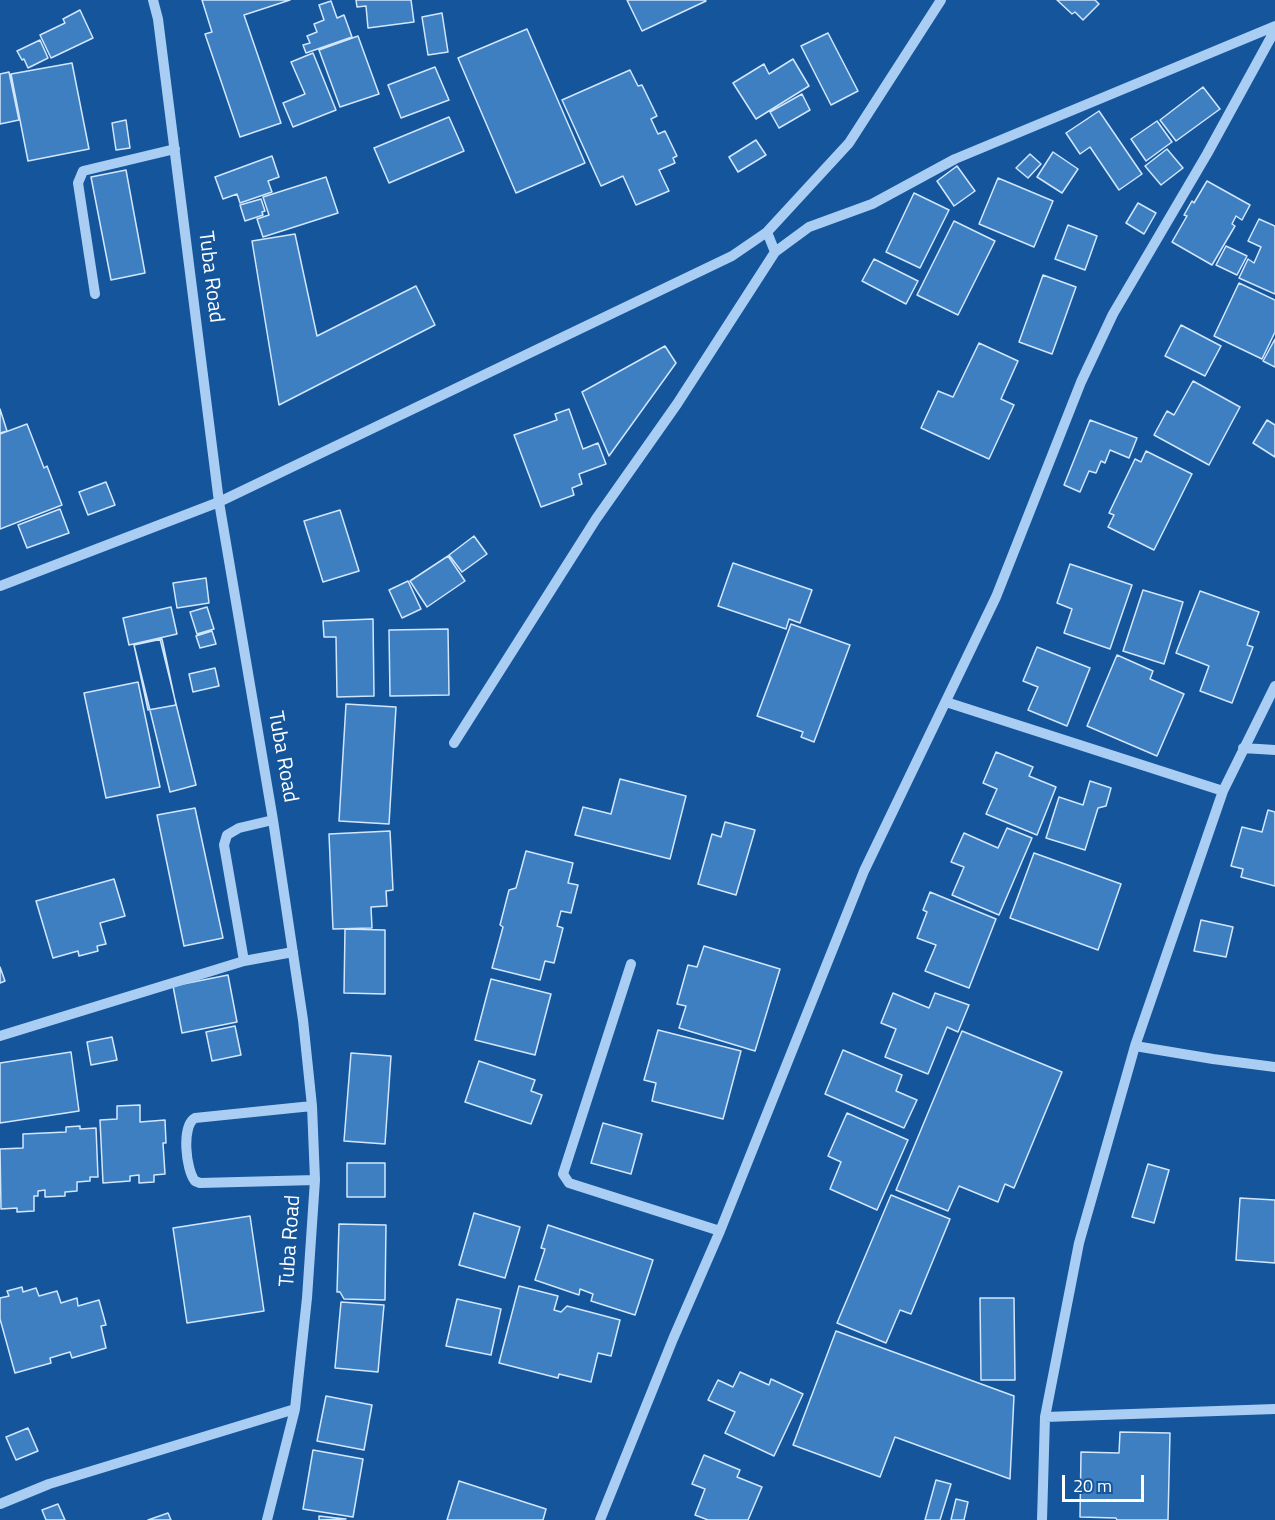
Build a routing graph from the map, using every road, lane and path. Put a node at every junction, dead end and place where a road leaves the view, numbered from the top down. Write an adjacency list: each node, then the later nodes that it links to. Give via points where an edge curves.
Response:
1 (153, 0): 4 (street, Tuba Road)
2 (941, 0): 5 (street, via 849,143)
3 (1275, 28): 6 (street, via 955,159 872,204 809,227); 11 (street, via 1113,314 1081,382 996,597)
4 (175, 149): 7 (street, via 83,171 78,183); 8 (street, Tuba Road)
5 (767, 232): 6 (street); 8 (street, via 732,256)
6 (775, 252): 12 (street, via 677,404 596,519)
7 (94, 294)
8 (219, 502): 9 (street); 16 (street, Tuba Road)
9 (0, 586)
10 (1275, 687): 13 (street)
11 (946, 702): 15 (street); 25 (street, via 864,871)
12 (454, 743)
13 (1244, 748): 14 (street); 15 (street)
14 (1275, 750)
15 (1223, 791): 21 (street)
16 (273, 820): 17 (street, Tuba Road); 18 (street, via 239,828 227,835 224,845)
17 (293, 952): 18 (street); 23 (street, Tuba Road)
18 (244, 961): 20 (street)
19 (631, 964): 25 (street, via 563,1174 569,1183)
20 (0, 1036)
21 (1135, 1046): 22 (street); 28 (street, via 1079,1243)
22 (1275, 1067)
23 (312, 1106): 24 (street, Tuba Road); 24 (street, via 195,1119 186,1133 189,1168 200,1183)
24 (315, 1180): 26 (street, Tuba Road)
25 (720, 1231): 31 (street)
26 (295, 1409): 29 (street, via 49,1484); 30 (street, Tuba Road)
27 (1275, 1409): 28 (street)
28 (1045, 1417): 32 (street)
29 (0, 1504)
30 (267, 1520)
31 (600, 1520)
32 (1042, 1520)

